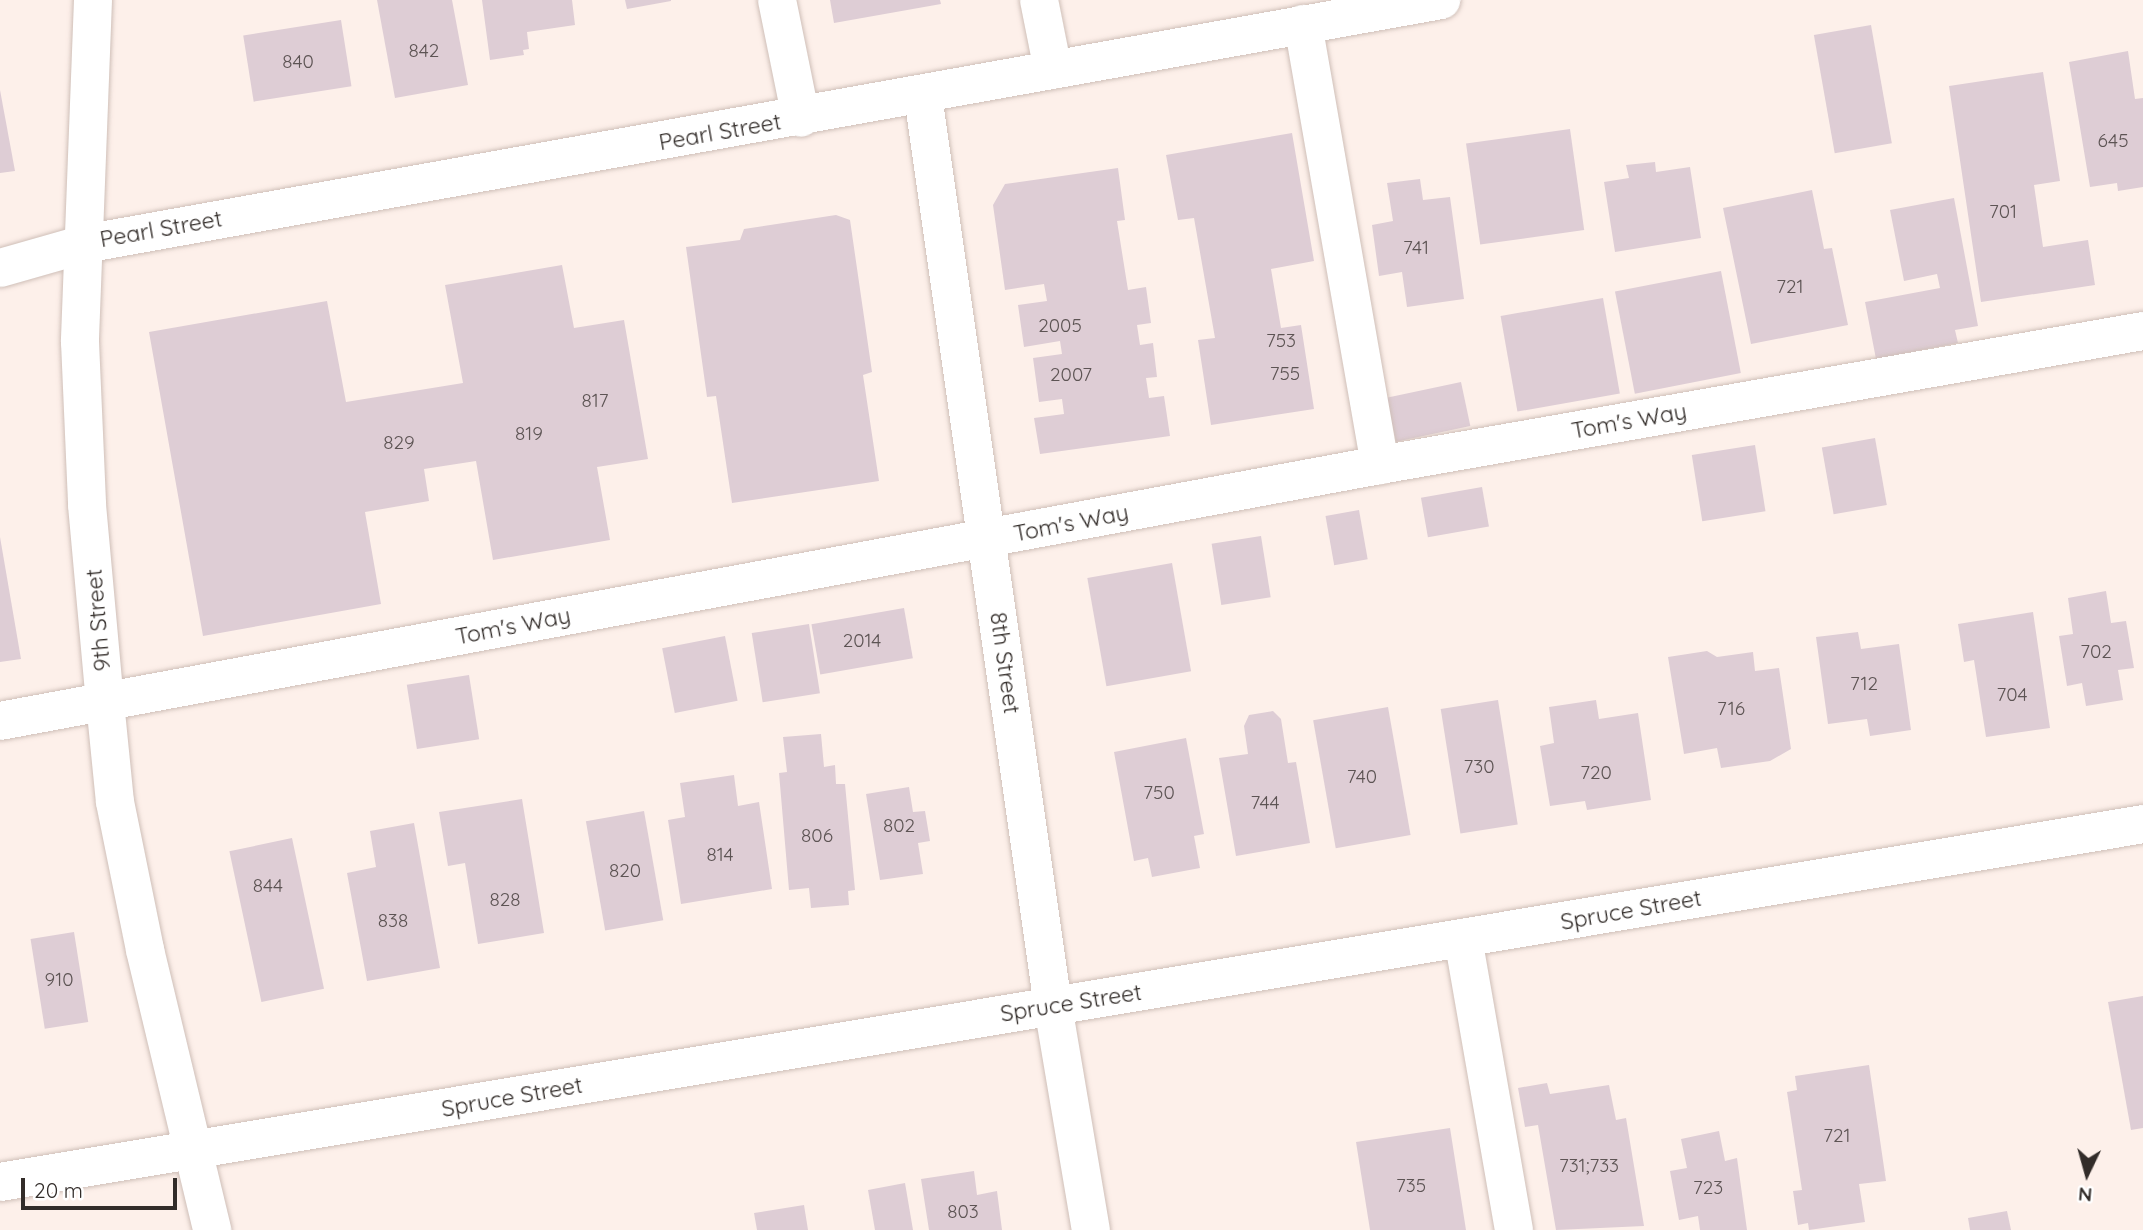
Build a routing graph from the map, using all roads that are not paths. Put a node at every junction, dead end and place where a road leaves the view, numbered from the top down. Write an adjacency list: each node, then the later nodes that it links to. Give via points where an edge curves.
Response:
1 (93, 0): 9 (street, 9th Street)
2 (777, 0): 8 (street)
3 (1039, 0): 6 (street)
4 (1440, 0): 5 (street, Pearl Street)
5 (1303, 24): 6 (street, Pearl Street); 12 (street)
6 (1053, 70): 7 (street, Pearl Street)
7 (923, 96): 8 (street, Pearl Street); 13 (street, 8th Street)
8 (801, 118): 9 (street, Pearl Street)
9 (84, 244): 10 (street, Pearl Street); 14 (street, 9th Street, via 80,342)
10 (0, 268)
11 (2143, 331): 12 (street, Tom's Way)
12 (1380, 465): 13 (street, Tom's Way)
13 (989, 538): 14 (street, Tom's Way); 18 (street, 8th Street)
14 (105, 702): 15 (street, Tom's Way); 19 (street, 9th Street, via 116,802 140,923)
15 (0, 722)
16 (2143, 824): 17 (street, Spruce Street)
17 (1463, 938): 18 (street, Spruce Street); 23 (street)
18 (1053, 1006): 19 (street, Spruce Street); 22 (street, 8th Street)
19 (194, 1150): 20 (street, Spruce Street); 21 (street, 9th Street)
20 (0, 1182)
21 (212, 1230)
22 (1091, 1230)
23 (1514, 1230)

